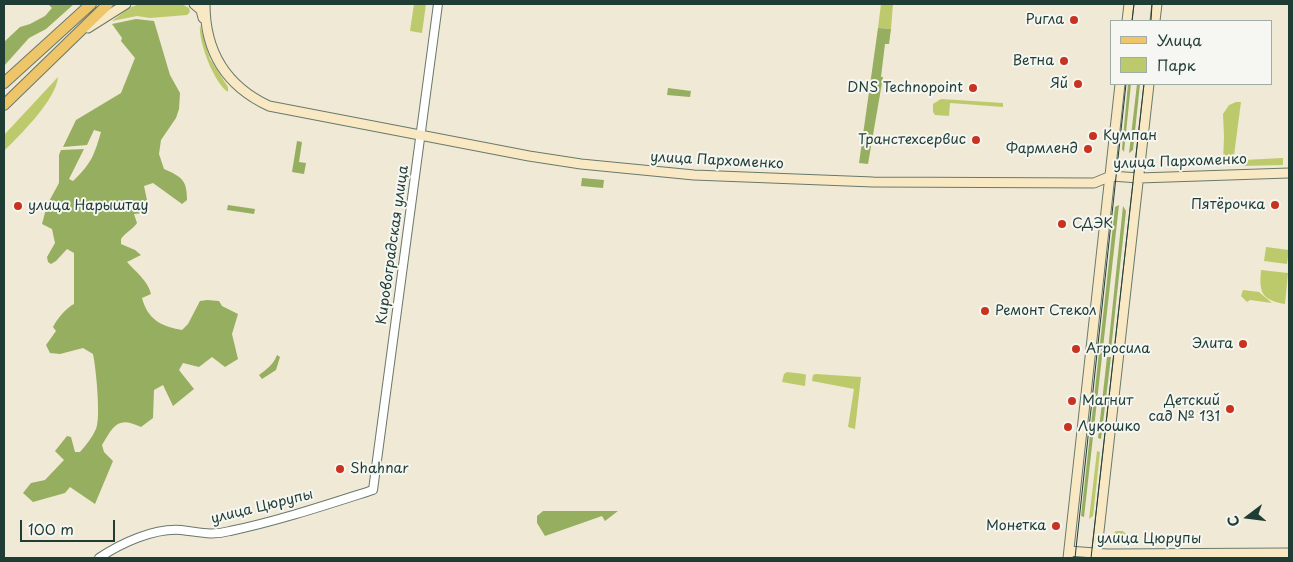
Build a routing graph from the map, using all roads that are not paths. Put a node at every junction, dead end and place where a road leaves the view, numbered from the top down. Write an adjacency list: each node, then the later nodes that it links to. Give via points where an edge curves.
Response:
1 (91, 4): 13 (main road)
2 (108, 4): 12 (main road)
3 (126, 4): 12 (main road)
4 (194, 4): 11 (main road, via 201,10)
5 (438, 4): 17 (street, Кировоградская улица)
6 (1129, 4): 9 (main road)
7 (1157, 4): 10 (main road)
8 (204, 6): 11 (main road, улица Пархоменко)
9 (1127, 20)
10 (1155, 20)
11 (208, 33): 17 (main road, улица Пархоменко, via 222,67 255,100 269,106)
12 (73, 38): 16 (main road)
13 (4, 83)
14 (1120, 85): 19 (main road)
15 (1149, 85): 20 (main road)
16 (4, 106)
17 (421, 136): 19 (main road, улица Пархоменко, via 574,162 694,175 873,182 1094,183); 21 (street, Кировоградская улица)
18 (1289, 173): 20 (main road, улица Пархоменко)
19 (1111, 176): 20 (main road, улица Пархоменко); 23 (main road)
20 (1139, 178): 24 (main road)
21 (373, 490): 25 (street, улица Цюрупы, via 229,532 205,534 180,530 157,533)
22 (1289, 553): 24 (main road, улица Цюрупы)
23 (1069, 555): 24 (main road, улица Цюрупы)
24 (1096, 556)
25 (100, 557)

